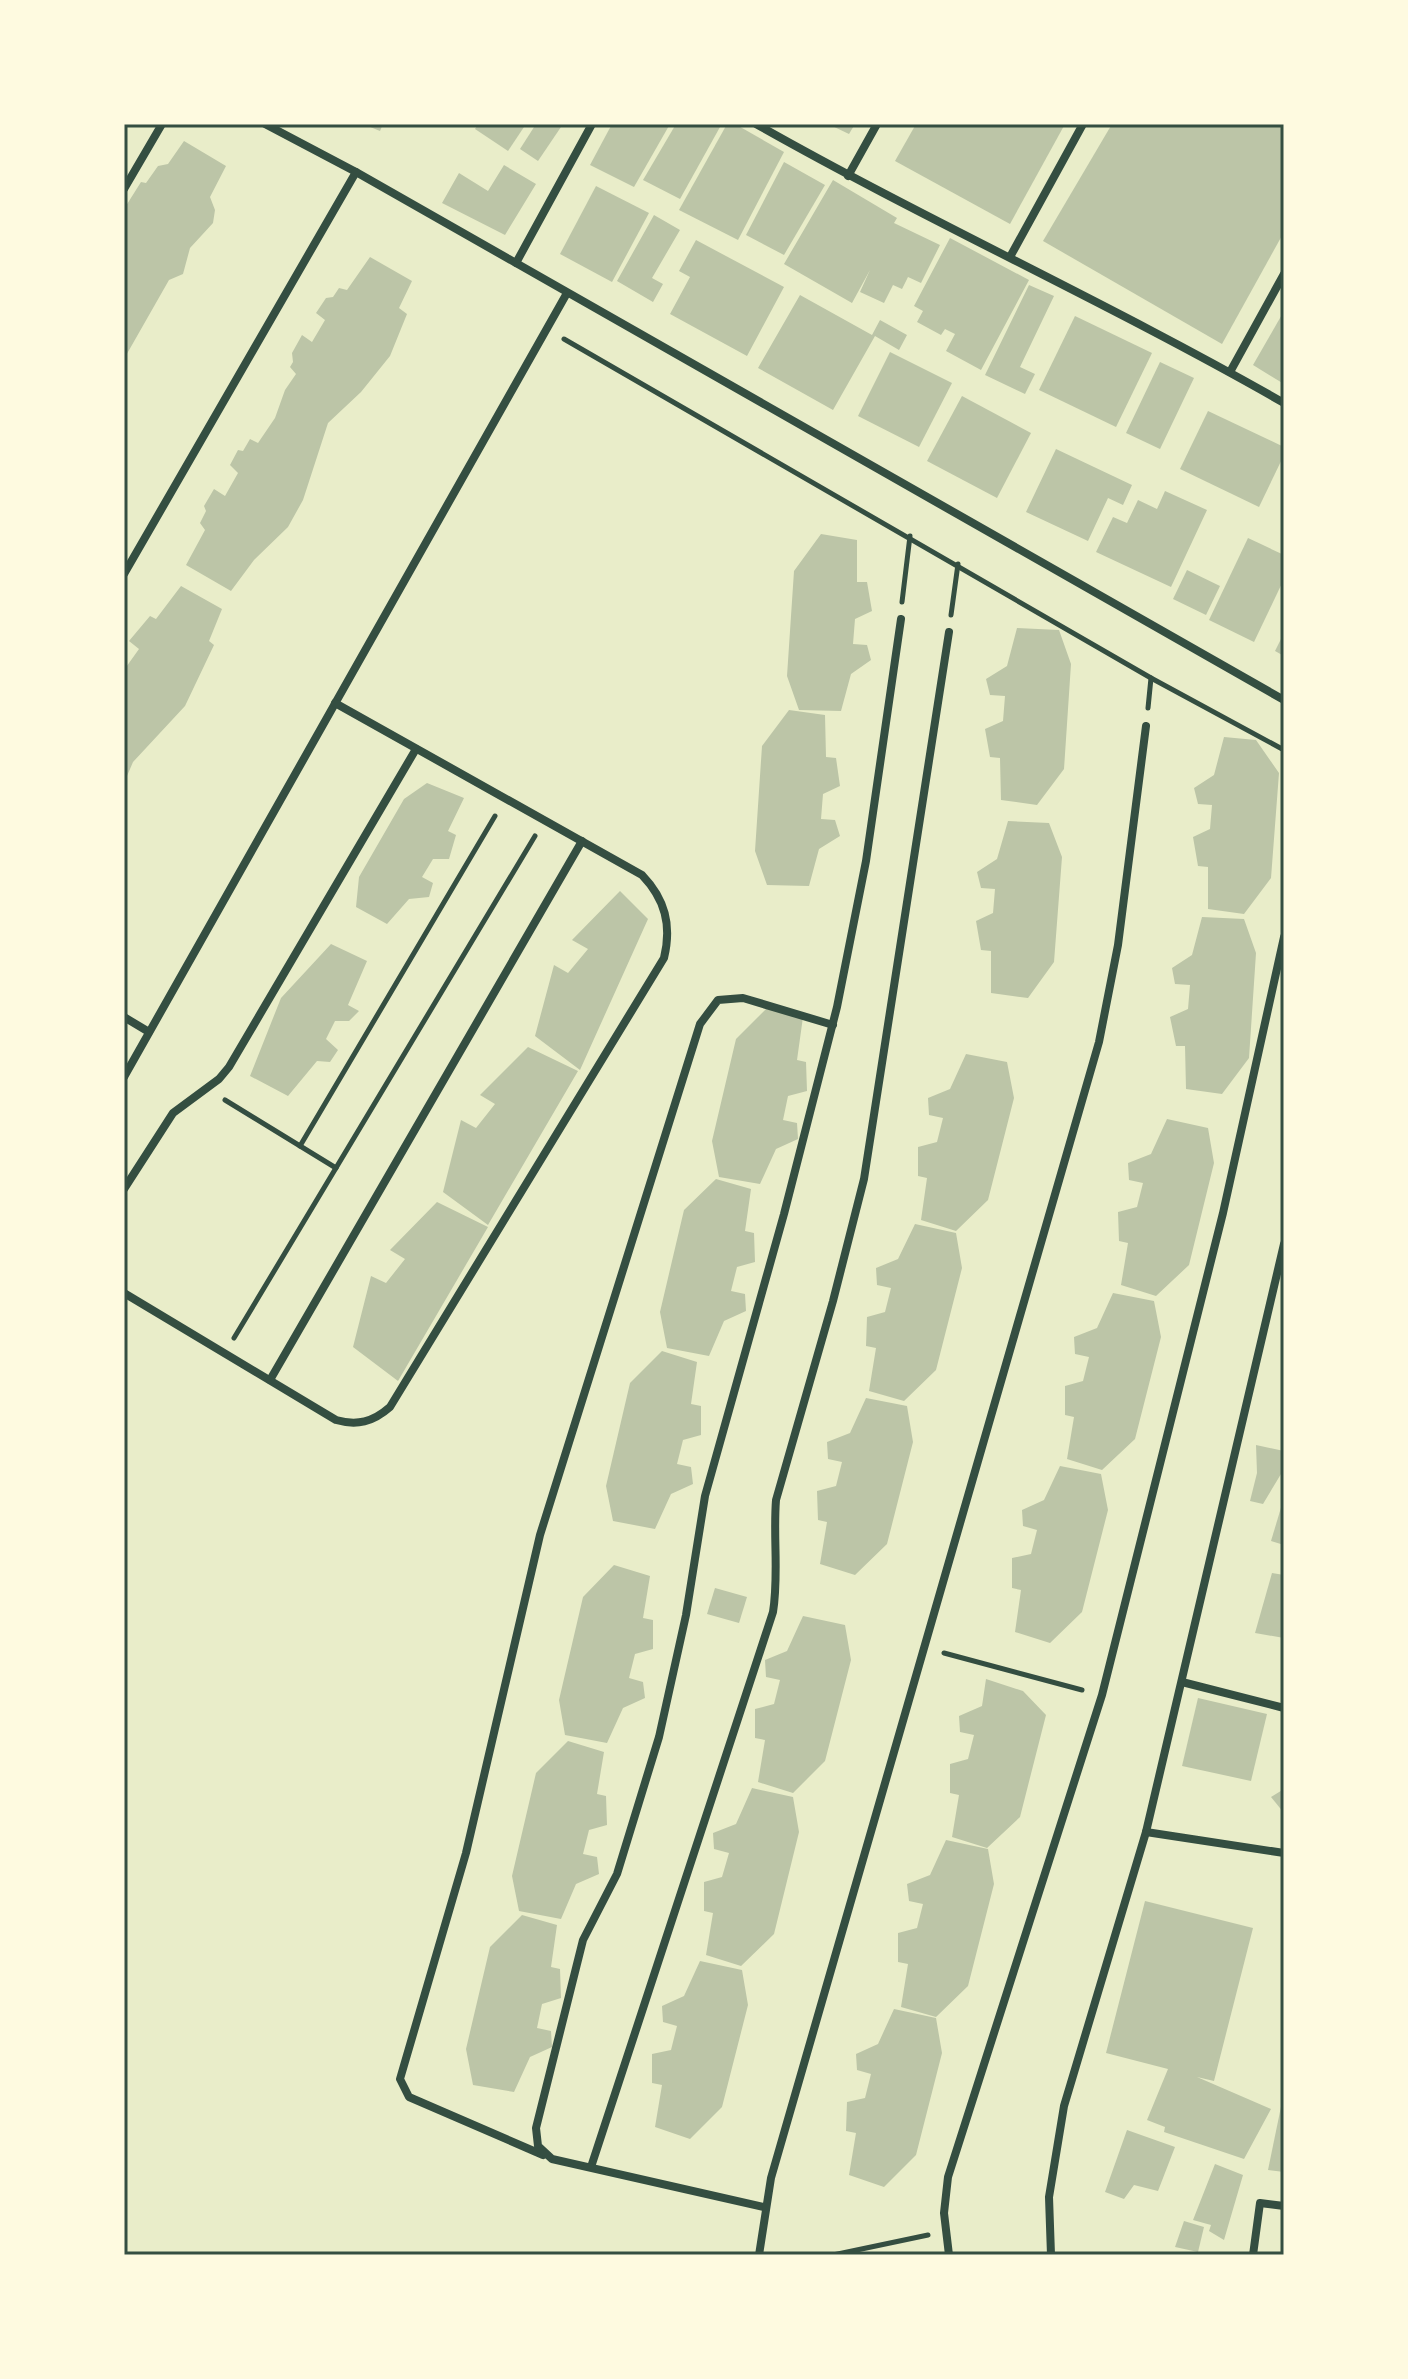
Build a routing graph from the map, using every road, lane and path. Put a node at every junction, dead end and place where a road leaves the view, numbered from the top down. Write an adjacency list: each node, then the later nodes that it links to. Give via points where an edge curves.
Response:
1 (162, 124): 10 (street)
2 (265, 124): 7 (street)
3 (592, 124): 12 (street)
4 (756, 124): 9 (street)
5 (877, 124): 9 (street)
6 (1083, 124): 11 (street)
7 (277, 127): 8 (street)
8 (356, 172): 12 (street); 20 (street)
9 (848, 176): 11 (street)
10 (124, 189)
11 (1010, 257): 16 (street)
12 (516, 263): 14 (street)
13 (1284, 274): 16 (street)
14 (567, 293): 15 (street); 24 (street)
15 (546, 329): 18 (path); 25 (street)
16 (1230, 372): 17 (street)
17 (1284, 403)
18 (910, 536): 19 (path); 21 (path)
19 (958, 564): 22 (path); 23 (path)
20 (124, 574)
21 (901, 619): 34 (street, via 866,861)
22 (949, 632): 52 (street, via 864,1179 776,1500 773,1612)
23 (1151, 678): 26 (path); 28 (path)
24 (1284, 700)
25 (335, 703): 27 (street); 35 (street)
26 (1146, 726): 45 (street, via 1118,945 1099,1042)
27 (416, 749): 29 (street); 37 (street, via 229,1067)
28 (1284, 750)
29 (506, 799): 30 (street); 38 (path)
30 (545, 820): 31 (street); 39 (path)
31 (582, 841): 44 (street); 44 (street, via 642,875 660,899 668,928 658,972 390,1407 368,1421 346,1423)
32 (1284, 937): 47 (street, via 1223,1213)
33 (124, 1017): 35 (street)
34 (833, 1025): 51 (street, via 705,1496 659,1737 617,1874 583,1940 539,2113 535,2137); 51 (street, via 743,998 718,1000 700,1024 540,1535 466,1853 400,2079 409,2097)
35 (149, 1032): 36 (street)
36 (124, 1077)
37 (207, 1089): 38 (path); 40 (street, via 173,1113)
38 (300, 1146): 39 (path)
39 (336, 1168): 43 (path)
40 (124, 1189)
41 (1284, 1244): 46 (street)
42 (124, 1293): 43 (street)
43 (225, 1353): 44 (street)
44 (270, 1380)
45 (925, 1648): 47 (path); 54 (street)
46 (1182, 1682): 48 (street); 49 (street)
47 (1102, 1695): 55 (street, via 948,2177)
48 (1284, 1708)
49 (1146, 1832): 50 (street); 59 (street, via 1064,2106 1049,2197)
50 (1284, 1853)
51 (552, 2159): 52 (street)
52 (591, 2167): 54 (street)
53 (1284, 2206): 60 (street, via 1260,2203)
54 (764, 2207): 56 (street)
55 (945, 2231): 57 (path); 58 (street)
56 (759, 2255)
57 (833, 2255)
58 (949, 2255)
59 (1051, 2255)
60 (1253, 2255)

